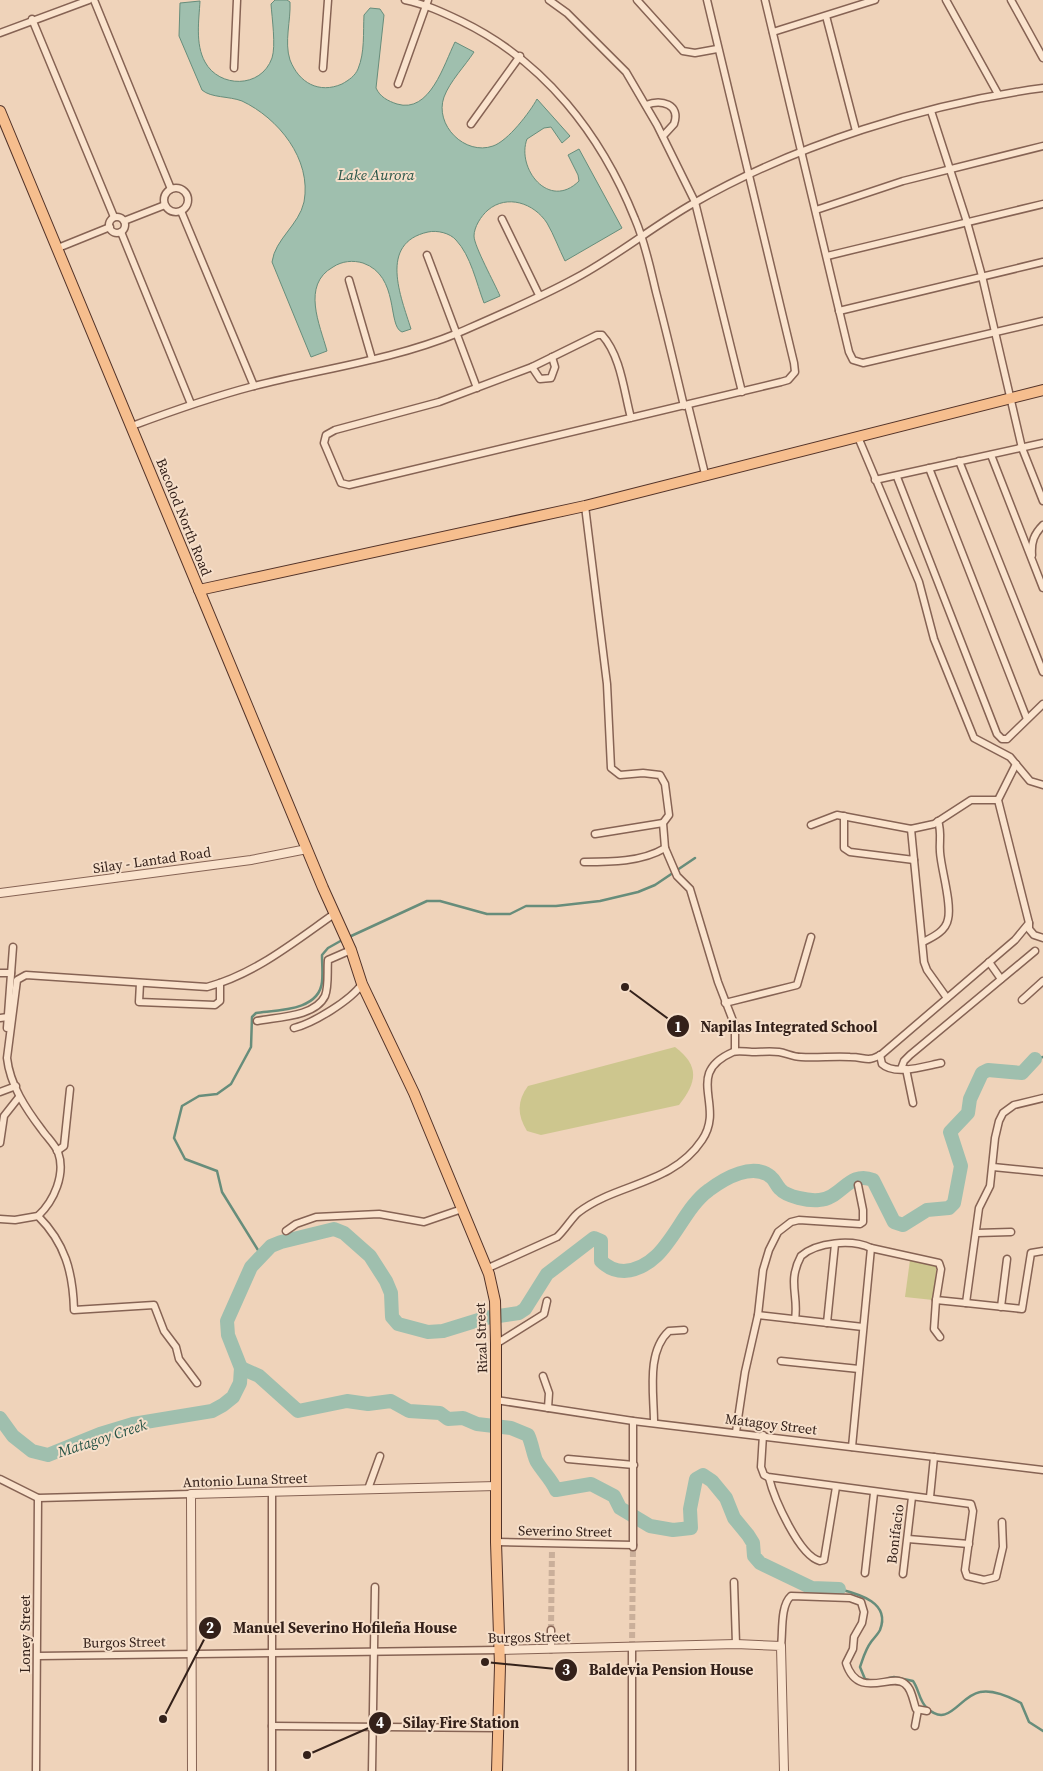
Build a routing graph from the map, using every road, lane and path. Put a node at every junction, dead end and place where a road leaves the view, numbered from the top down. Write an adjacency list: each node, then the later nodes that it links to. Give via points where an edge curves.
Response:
1 (89, 0): 15 (street)
2 (94, 0): 36 (street)
3 (237, 0): 21 (street)
4 (328, 0): 22 (street)
5 (405, 0): 13 (street)
6 (549, 0): 26 (street, via 567,13 626,72)
7 (637, 0): 18 (street, via 683,51 695,53)
8 (707, 0): 18 (street)
9 (765, 0): 16 (street)
10 (875, 0): 14 (street)
11 (946, 0): 25 (street)
12 (1011, 0): 20 (street)
13 (427, 2): 19 (street, via 484,32); 23 (street)
14 (826, 16): 16 (street); 30 (street)
15 (32, 19): 17 (street); 42 (street)
16 (773, 32): 33 (street)
17 (0, 33)
18 (717, 48): 35 (street)
19 (520, 56): 29 (street); 48 (street, via 544,76 590,133 610,163)
20 (1043, 58)
21 (234, 68)
22 (323, 68)
23 (398, 84)
24 (1043, 88): 25 (street)
25 (998, 94): 28 (street)
26 (646, 105): 31 (street); 31 (street, via 663,102 675,111 674,124)
27 (0, 111): 49 (main road, Bacolod North Road)
28 (931, 112): 30 (street); 34 (street)
29 (471, 124)
30 (856, 132): 33 (street)
31 (663, 136): 37 (street)
32 (1043, 146): 34 (street)
33 (801, 153): 35 (street); 40 (street)
34 (950, 169): 40 (street, via 902,181); 45 (street)
35 (748, 176): 37 (street); 66 (street, via 795,372 785,381)
36 (171, 189): 39 (street, via 164,196); 41 (street, via 180,189 187,195 187,204)
37 (695, 202): 48 (street); 66 (street)
38 (1043, 204): 45 (street)
39 (165, 205): 41 (street, via 172,211); 44 (street)
40 (816, 210): 51 (street)
41 (181, 211): 63 (street)
42 (114, 217): 44 (street); 46 (street)
43 (502, 219): 55 (street)
44 (124, 221): 47 (street, via 125,227)
45 (967, 222): 51 (street); 53 (street)
46 (110, 227): 47 (street); 49 (street)
47 (120, 232): 68 (street)
48 (642, 237): 55 (street, via 574,279); 69 (street)
49 (58, 248): 71 (main road, Bacolod North Road)
50 (427, 255): 59 (street)
51 (826, 256): 56 (street)
52 (1043, 262): 53 (street)
53 (982, 276): 56 (street); 58 (street)
54 (349, 280): 61 (street)
55 (539, 295): 59 (street)
56 (840, 311): 58 (street, via 849,352 856,362 862,363)
57 (1043, 321): 58 (street)
58 (996, 332): 67 (street)
59 (458, 333): 61 (street); 64 (street)
60 (552, 357): 62 (street); 62 (street, via 555,367 550,378 540,379); 70 (street, via 592,336 602,335 617,365)
61 (372, 359): 63 (street)
62 (532, 367): 64 (street)
63 (254, 386): 68 (street)
64 (477, 388): 70 (street, via 439,402 330,432 324,443 341,483 349,485)
65 (1043, 390): 67 (main road)
66 (742, 392): 69 (street)
67 (1011, 397): 72 (main road); 74 (street)
68 (191, 404): 71 (street)
69 (686, 406): 70 (street); 78 (street)
70 (631, 418)
71 (132, 426): 87 (main road, Bacolod North Road)
72 (858, 437): 78 (main road); 80 (street)
73 (1043, 442): 74 (street)
74 (1022, 448): 75 (street); 81 (street)
75 (991, 455): 76 (street); 84 (street)
76 (959, 461): 77 (street); 88 (street)
77 (929, 468): 79 (street); 90 (street)
78 (705, 474): 82 (main road)
79 (897, 477): 80 (street); 90 (street, via 997,734 1002,739 1007,738)
80 (875, 480): 91 (street, via 919,582 934,639 974,738 1010,756)
81 (1043, 501)
82 (585, 506): 87 (main road); 96 (street, via 607,684 611,768 620,775 643,773 660,776 666,784 669,815)
83 (1043, 525): 84 (street, via 1032,544)
84 (1034, 564): 85 (street); 86 (street)
85 (1043, 574)
86 (1043, 588)
87 (199, 590): 101 (main road, Bacolod North Road)
88 (1043, 672)
89 (1043, 704): 90 (street)
90 (1027, 719)
91 (1016, 764): 92 (street, via 1032,783); 93 (street)
92 (1043, 785)
93 (998, 800): 95 (street, via 971,800); 106 (street)
94 (844, 816): 97 (street, via 829,816); 98 (street); 102 (street, via 846,850)
95 (938, 821): 98 (street); 110 (street, via 942,834 940,850 949,918 943,929)
96 (663, 823): 99 (street); 100 (street)
97 (810, 825)
98 (911, 829): 102 (street)
99 (595, 834)
100 (665, 848): 103 (street, via 654,855 610,862); 124 (street, via 677,876 690,889)
101 (307, 849): 104 (street, Silay - Lantad Road, via 251,860); 105 (main road, Bacolod North Road)
102 (914, 860): 110 (street)
103 (584, 862)
104 (0, 893)
105 (334, 914): 107 (main road, Bacolod North Road); 120 (street, via 283,951)
106 (1030, 923): 109 (street, via 1029,929 1034,935); 114 (street)
107 (344, 934): 112 (main road, Rizal Street)
108 (811, 936): 124 (street, via 798,985)
109 (1043, 938)
110 (923, 942): 122 (street, via 927,970)
111 (13, 947): 116 (street)
112 (351, 948): 121 (main road, Rizal Street); 127 (street, via 328,960 325,995 318,1005 301,1013)
113 (1035, 951): 117 (street)
114 (989, 962): 117 (street); 122 (street)
115 (0, 973): 116 (street)
116 (11, 973): 125 (street)
117 (1001, 979): 133 (street, via 904,1061)
118 (1043, 981): 123 (street)
119 (140, 983): 120 (street, via 207,987); 120 (street, via 139,1002 215,1005 220,1001); 134 (street, via 20,977 7,1058)
120 (220, 984)
121 (362, 984): 128 (street, via 357,992 322,1016); 145 (main road, Rizal Street, via 414,1093)
122 (947, 998): 130 (street)
123 (1022, 1000)
124 (725, 1003): 129 (street, via 735,1026)
125 (8, 1017): 126 (street); 131 (street, via 5,1057)
126 (0, 1018)
127 (257, 1021)
128 (294, 1028)
129 (735, 1051): 130 (street, via 868,1060); 155 (street, via 711,1067 706,1081 711,1117 694,1152 648,1182 577,1212 567,1229 557,1237)
130 (880, 1055): 133 (street, via 886,1068)
131 (0, 1057)
132 (941, 1063): 133 (street)
133 (904, 1069): 139 (street)
134 (16, 1086): 136 (street); 137 (street)
135 (70, 1089): 141 (street, via 64,1146)
136 (0, 1092)
137 (19, 1097): 140 (street, via 4,1116); 141 (street)
138 (1043, 1098): 142 (street, via 1014,1106 1003,1113 995,1138)
139 (913, 1103)
140 (0, 1143)
141 (57, 1151): 146 (street, via 60,1165 58,1185)
142 (993, 1167): 143 (street); 150 (street, via 988,1191 980,1204)
143 (1043, 1172)
144 (858, 1185): 160 (street, via 864,1218 860,1224 799,1220 778,1232 766,1260)
145 (462, 1209): 148 (street, via 424,1222 379,1214 316,1217); 155 (main road, Rizal Street)
146 (38, 1216): 147 (street); 170 (street, via 57,1238 71,1270 74,1310 154,1305 179,1359)
147 (0, 1219)
148 (286, 1231)
149 (1011, 1232): 150 (street)
150 (977, 1233): 158 (street)
151 (835, 1244): 152 (street, via 853,1243); 161 (street, via 801,1256 793,1281); 162 (street)
152 (871, 1248): 156 (street, via 939,1263); 163 (street)
153 (1043, 1251): 159 (street, via 1030,1253 1023,1308)
154 (1007, 1260): 159 (street)
155 (486, 1269): 166 (main road, Rizal Street, via 495,1301)
156 (936, 1300): 158 (street); 165 (street, via 934,1329)
157 (547, 1301): 166 (street, via 544,1314 536,1321)
158 (966, 1302): 159 (street)
159 (1001, 1307)
160 (758, 1315): 161 (street); 175 (street)
161 (795, 1319): 162 (street)
162 (827, 1323): 163 (street)
163 (863, 1327): 168 (street)
164 (684, 1330): 174 (street, via 669,1331 657,1353)
165 (940, 1337)
166 (496, 1344): 171 (main road, Rizal Street)
167 (781, 1361): 168 (street)
168 (859, 1369): 177 (street)
169 (543, 1376): 172 (street, via 549,1393)
170 (197, 1383)
171 (496, 1400): 172 (street, Matagoy Street); 185 (main road, Rizal Street)
172 (548, 1408): 173 (street, Matagoy Street)
173 (633, 1420): 174 (street, Matagoy Street); 181 (street)
174 (654, 1422): 175 (street, Matagoy Street)
175 (736, 1432): 176 (street, Matagoy Street)
176 (763, 1435): 177 (street, Matagoy Street); 183 (street, via 761,1467)
177 (852, 1447): 179 (street, Matagoy Street)
178 (380, 1456): 187 (street)
179 (934, 1457): 182 (street, Matagoy Street); 193 (street)
180 (568, 1459): 181 (street)
181 (634, 1465): 196 (street, Severino Street, via 633,1546)
182 (1043, 1470)
183 (769, 1478): 186 (street); 186 (street, via 787,1525 810,1554 820,1561 824,1560)
184 (0, 1479): 192 (street, Antonio Luna Street)
185 (496, 1486): 187 (street, Antonio Luna Street); 196 (main road, Rizal Street)
186 (836, 1487): 189 (street)
187 (368, 1489): 188 (street, Antonio Luna Street)
188 (272, 1492): 190 (street, Antonio Luna Street); 209 (street)
189 (874, 1492): 191 (street); 198 (street)
190 (191, 1494): 192 (street, Antonio Luna Street); 210 (street)
191 (912, 1497): 193 (street); 195 (street, Bonifacio)
192 (38, 1498): 211 (street, Loney Street)
193 (930, 1498): 197 (street, via 971,1504)
194 (1002, 1522): 197 (street, via 1003,1547 996,1577 984,1580 965,1574)
195 (908, 1539): 197 (street); 199 (street, Bonifacio)
196 (496, 1542): 208 (main road, Rizal Street)
197 (969, 1544)
198 (865, 1573)
199 (903, 1574)
200 (734, 1582): 203 (street)
201 (374, 1587): 207 (street)
202 (551, 1630): 206 (street)
203 (736, 1644): 204 (street, Burgos Street); 205 (street, Burgos Street)
204 (781, 1646): 212 (street, via 785,1609 790,1597 850,1598 861,1602 864,1612 862,1623 846,1663 848,1669 858,1679 874,1685 893,1680 905,1682); 224 (street)
205 (632, 1647): 206 (street, Burgos Street); 223 (street)
206 (551, 1649): 208 (street, Burgos Street)
207 (373, 1650): 208 (street, Burgos Street); 209 (street, Burgos Street); 216 (street)
208 (500, 1650): 217 (main road, Rizal Street)
209 (272, 1652): 210 (street, Burgos Street); 214 (street)
210 (190, 1653): 211 (street, Burgos Street); 219 (street)
211 (38, 1656): 218 (street, Loney Street)
212 (918, 1710): 213 (street); 215 (street)
213 (927, 1711)
214 (272, 1726): 216 (street); 220 (street)
215 (914, 1726)
216 (372, 1727): 217 (street); 221 (street)
217 (499, 1728): 222 (main road, Rizal Street)
218 (36, 1771)
219 (192, 1771)
220 (272, 1771)
221 (372, 1771)
222 (498, 1771)
223 (632, 1771)
224 (784, 1771)

